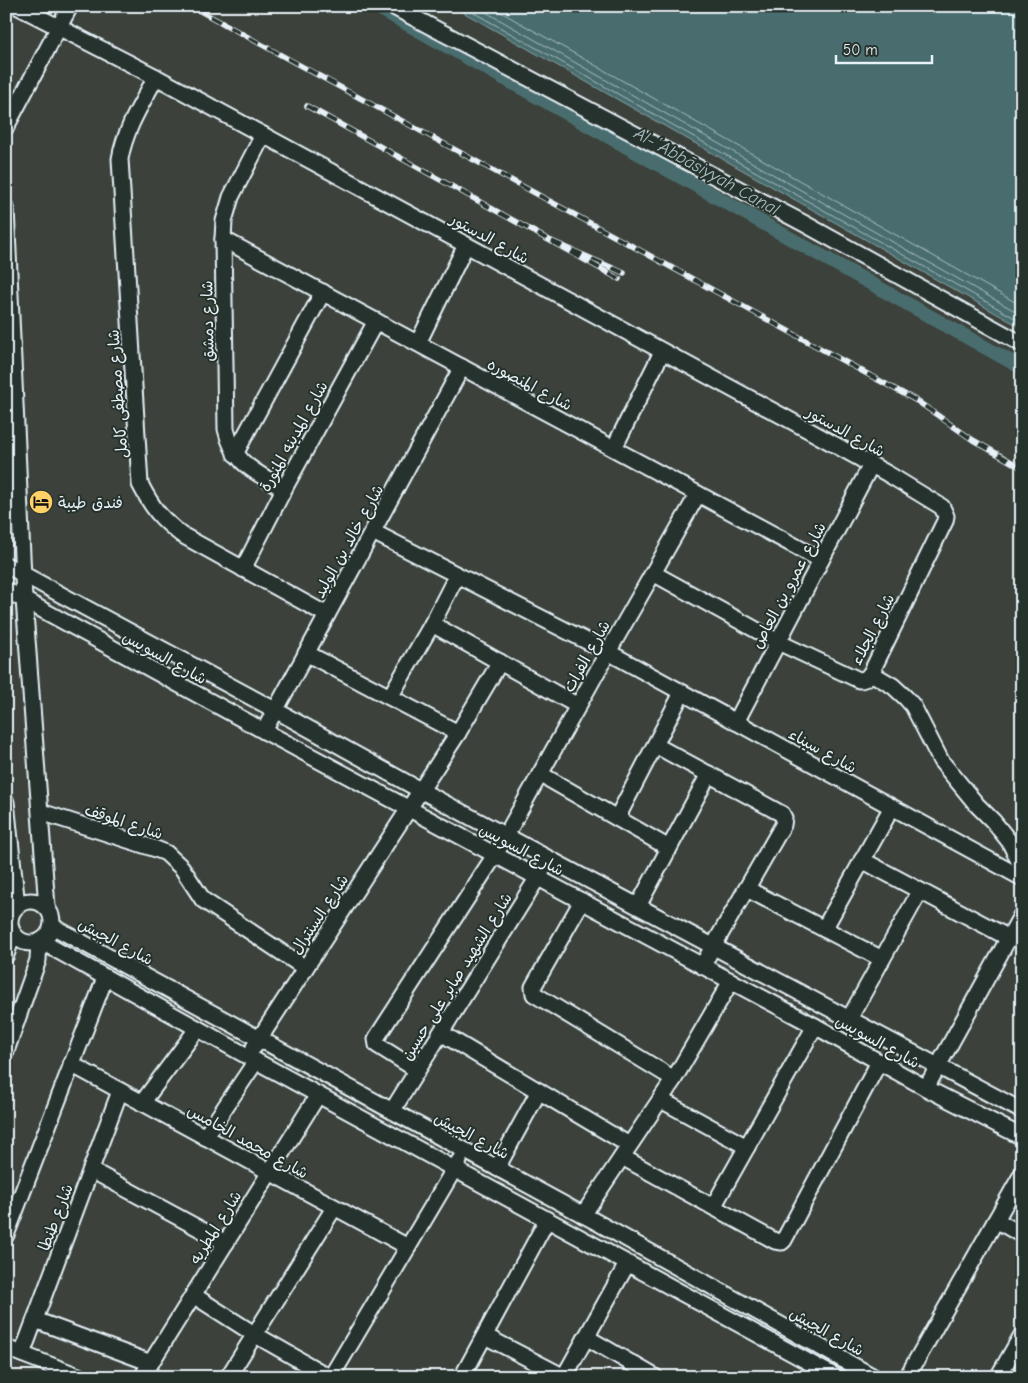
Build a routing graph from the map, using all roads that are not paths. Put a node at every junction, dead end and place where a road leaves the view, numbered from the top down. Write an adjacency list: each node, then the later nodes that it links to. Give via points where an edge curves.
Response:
1 (17, 6): 4 (street, شارع الدستور)
2 (70, 6): 4 (street)
3 (392, 6): 14 (street, via 805,224)
4 (58, 28): 5 (street, شارع الدستور); 6 (street)
5 (156, 77): 7 (street, شارع الدستور); 26 (street, شارع مصطفى كامل, via 128,130 120,159 140,484 164,522)
6 (6, 127)
7 (263, 135): 9 (street, شارع دمشق, via 231,197); 10 (street, شارع الدستور)
8 (6, 208): 28 (street, شارع الجيش)
9 (223, 239): 11 (street, شارع المنصوره); 18 (street, شارع دمشق, via 226,429)
10 (466, 245): 13 (street); 15 (street, شارع الدستور)
11 (323, 292): 12 (street, شارع المنصوره); 18 (street)
12 (376, 321): 13 (street, شارع المنصوره); 20 (street, شارع المدينه المنورة)
13 (418, 343): 16 (street, شارع المنصوره)
14 (1022, 344)
15 (662, 352): 17 (street); 19 (street, شارع الدستور)
16 (462, 367): 17 (street, شارع المنصوره); 23 (street, شارع خالد بن الوليد)
17 (614, 448): 21 (street, شارع المنصوره)
18 (235, 454): 20 (street, شارع دمشق)
19 (870, 465): 22 (street, شارع الدستور); 24 (street, شارع عمرو بن العاص)
20 (284, 489): 26 (street, شارع المدينه المنورة)
21 (698, 494): 24 (street, شارع المنصوره); 27 (street, شارع الفرات)
22 (942, 507): 38 (street, شارع الجلاء, via 945,521)
23 (372, 532): 29 (street, شارع سيناء); 32 (street, شارع خالد بن الوليد)
24 (821, 560): 34 (street, شارع عمرو بن العاص)
25 (6, 565): 28 (street, شارع السويس)
26 (243, 569): 32 (street, شارع مصطفى كامل)
27 (653, 572): 34 (street); 35 (street, شارع الفرات)
28 (24, 573): 31 (street, شارع الجيش); 42 (street, شارع السويس)
29 (457, 575): 33 (street); 35 (street, شارع سيناء)
30 (6, 590): 31 (street, شارع السويس)
31 (24, 599): 44 (street, شارع السويس); 53 (street, شارع الجيش)
32 (327, 615): 36 (street, شارع خالد بن الوليد)
33 (432, 624): 37 (street); 40 (street)
34 (778, 642): 38 (street, شارع الجلاء, via 859,680 864,680); 43 (street, شارع عمرو بن العاص)
35 (608, 652): 39 (street, شارع سيناء); 41 (street, شارع الفرات)
36 (306, 654): 40 (street); 42 (street, شارع خالد بن الوليد)
37 (500, 662): 41 (street); 45 (street, شارع السنترال)
38 (871, 673): 61 (street, via 893,686 913,706 941,761 1003,831 1021,865)
39 (682, 693): 43 (street, شارع سيناء); 46 (street)
40 (390, 697): 45 (street)
41 (578, 706): 47 (street, شارع الفرات)
42 (275, 710): 44 (street, شارع خالد بن الوليد); 49 (street, شارع السويس)
43 (736, 722): 51 (street, شارع سيناء)
44 (264, 731): 52 (street, شارع السويس)
45 (458, 733): 49 (street, شارع السنترال)
46 (655, 745): 48 (street); 54 (street)
47 (540, 774): 54 (street); 56 (street, شارع الفرات)
48 (709, 774): 57 (street); 63 (street, via 784,818)
49 (420, 790): 52 (street, شارع السنترال); 56 (street, شارع السويس)
50 (6, 802): 55 (street)
51 (892, 807): 60 (street); 61 (street, شارع سيناء)
52 (408, 808): 58 (street, شارع السويس); 79 (street, شارع السنترال)
53 (41, 812): 68 (street, شارع الجيش); 79 (street, شارع الموقف, via 166,854 182,868 203,900)
54 (617, 818): 57 (street)
55 (7, 820): 66 (street)
56 (506, 836): 58 (street, شارع الفرات); 59 (street, شارع السويس)
57 (669, 848): 67 (street)
58 (495, 855): 62 (street, شارع السويس); 92 (street, شارع الفرات, via 376,1037 377,1045)
59 (549, 859): 62 (street, شارع الشهيد صابر على حسين); 67 (street, شارع السويس)
60 (862, 860): 64 (street); 72 (street)
61 (1022, 877)
62 (538, 878): 65 (street, شارع السويس); 85 (street, شارع الشهيد صابر على حسين)
63 (747, 889): 72 (street); 75 (street)
64 (920, 891): 73 (street); 77 (street)
65 (582, 901): 78 (street, شارع السويس); 93 (street, via 533,987 534,994)
66 (13, 905): 68 (street, via 35,900); 70 (street)
67 (638, 906): 75 (street, شارع السويس)
68 (47, 907): 71 (street, شارع الجيش, via 52,916)
69 (1022, 914): 73 (street)
70 (10, 926): 74 (street, via 22,941); 76 (street)
71 (52, 926): 74 (street, شارع الجيش); 86 (street, شارع الجيش)
72 (824, 929): 77 (street)
73 (1008, 938): 91 (street)
74 (41, 941): 80 (street); 87 (street, via 38,960)
75 (714, 946): 78 (street); 82 (street, شارع السويس)
76 (6, 955)
77 (882, 959): 82 (street)
78 (702, 966): 81 (street, شارع السويس)
79 (305, 968): 86 (street, شارع السنترال)
80 (105, 978): 84 (street); 90 (street)
81 (731, 981): 83 (street, شارع السويس); 93 (street)
82 (849, 1019): 91 (street, شارع السويس)
83 (814, 1026): 89 (street, شارع السويس); 104 (street)
84 (197, 1029): 88 (street); 99 (street)
85 (441, 1032): 92 (street, شارع الشهيد صابر على حسين); 96 (street)
86 (259, 1038): 88 (street, شارع السنترال); 100 (street, شارع الجيش)
87 (6, 1051)
88 (252, 1059): 97 (street); 102 (street, شارع السنترال)
89 (879, 1062): 94 (street, شارع السويس); 112 (street, via 784,1240 779,1243)
90 (72, 1064): 95 (street, شارع محمد الخامس); 118 (street)
91 (938, 1066): 94 (street); 101 (street, شارع السويس)
92 (417, 1070): 100 (street, شارع الشهيد صابر على حسين)
93 (674, 1079): 98 (street)
94 (926, 1088): 103 (street, شارع السويس)
95 (120, 1091): 99 (street, شارع محمد الخامس); 109 (street, شارع طنطا)
96 (539, 1091): 106 (street); 107 (street)
97 (318, 1095): 108 (street); 110 (street, شارع المطريه)
98 (661, 1100): 104 (street); 106 (street)
99 (142, 1103): 102 (street, شارع محمد الخامس)
100 (392, 1111): 105 (street, شارع الجيش)
101 (1022, 1111)
102 (205, 1137): 110 (street, شارع محمد الخامس)
103 (1022, 1137)
104 (747, 1147): 112 (street)
105 (465, 1151): 107 (street, شارع الجيش); 108 (street)
106 (626, 1151): 112 (street); 114 (street)
107 (497, 1168): 114 (street, شارع الجيش)
108 (454, 1169): 115 (street); 122 (street)
109 (91, 1170): 120 (street); 125 (street, شارع طنطا)
110 (270, 1173): 113 (street, شارع محمد الخامس); 120 (street, شارع المطريه)
111 (1022, 1174): 116 (street)
112 (713, 1207)
113 (334, 1208): 122 (street, شارع محمد الخامس); 126 (street)
114 (583, 1215): 117 (street, شارع الجيش)
115 (548, 1220): 121 (street); 128 (street)
116 (996, 1220): 119 (street); 142 (street)
117 (600, 1224): 121 (street); 141 (street, شارع الجيش)
118 (6, 1235)
119 (1022, 1235)
120 (226, 1243): 124 (street, شارع المطريه)
121 (590, 1243): 123 (street)
122 (408, 1248): 136 (street)
123 (627, 1264): 129 (street); 140 (street)
124 (193, 1295): 126 (street); 132 (street, شارع المطريه)
125 (35, 1320): 131 (street, شارع طنطا); 132 (street)
126 (254, 1334): 135 (street); 136 (street)
127 (1022, 1334): 143 (street)
128 (485, 1336): 137 (street); 138 (street)
129 (586, 1337): 138 (street); 139 (street)
130 (6, 1348): 131 (street)
131 (22, 1354): 133 (street)
132 (151, 1362): 134 (street, شارع المطريه)
133 (81, 1377)
134 (142, 1377)
135 (228, 1377)
136 (330, 1377)
137 (462, 1377)
138 (564, 1377)
139 (655, 1377)
140 (836, 1377)
141 (874, 1377)
142 (907, 1377)
143 (998, 1377)

